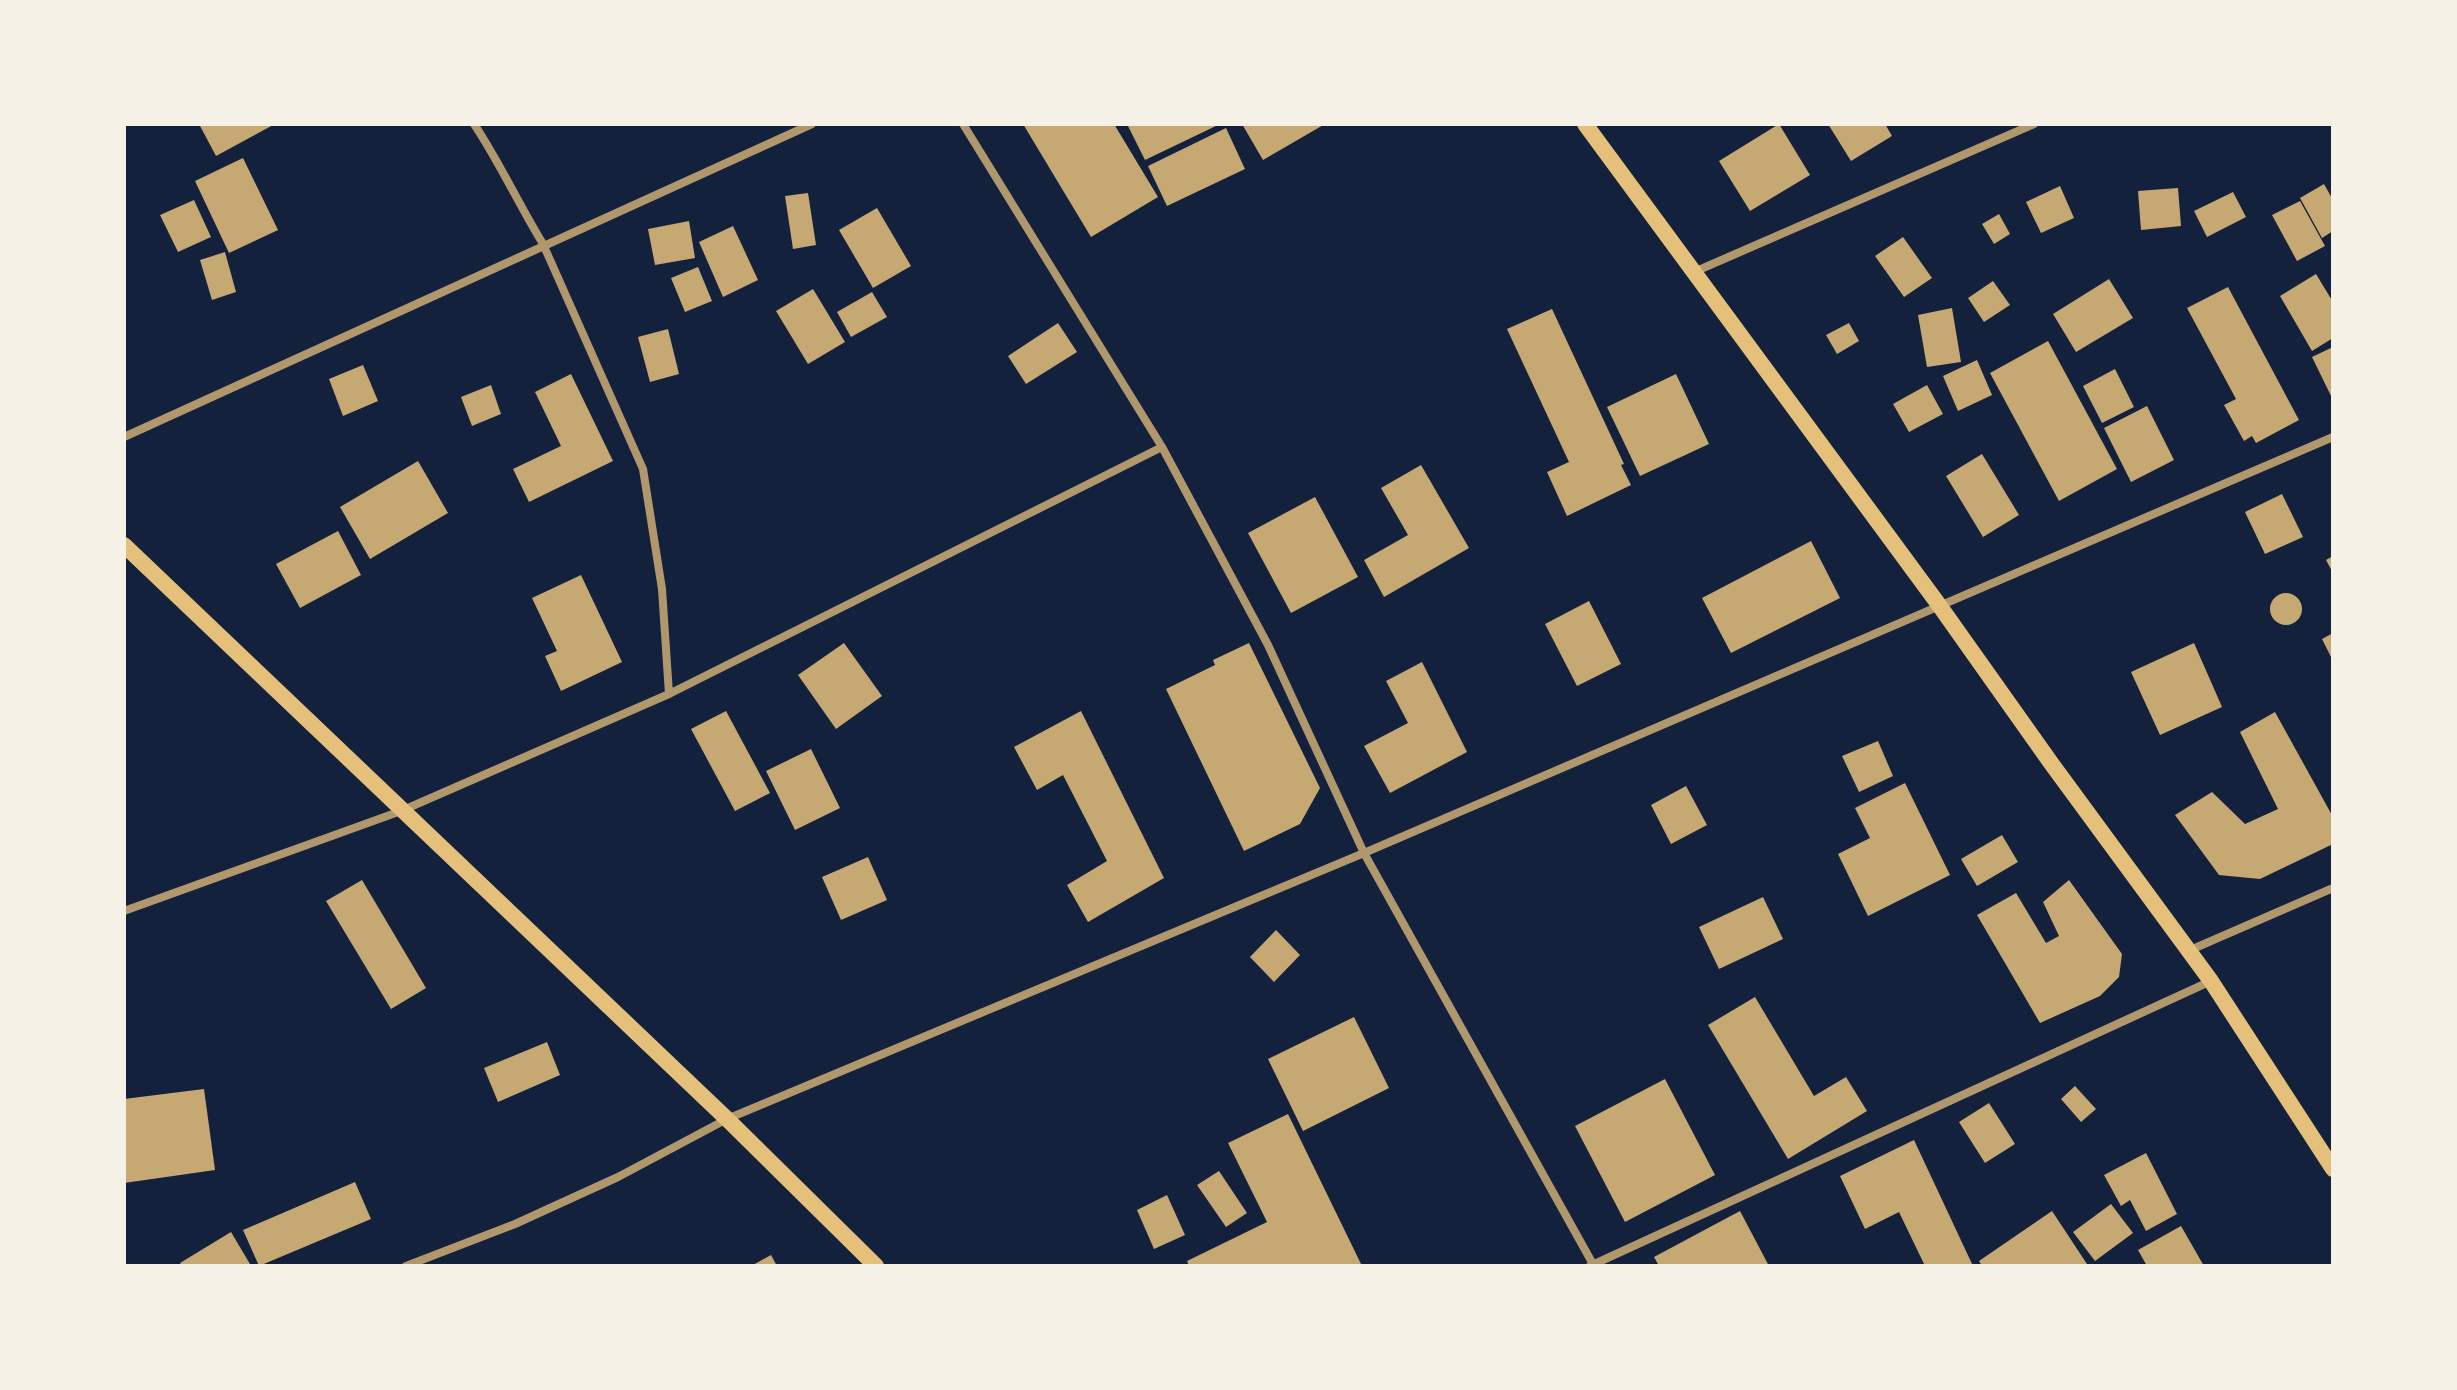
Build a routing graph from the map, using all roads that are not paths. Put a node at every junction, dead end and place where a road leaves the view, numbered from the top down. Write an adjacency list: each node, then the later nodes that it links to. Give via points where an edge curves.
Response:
1 (474, 124): 6 (street)
2 (812, 124): 6 (street)
3 (963, 124): 10 (street)
4 (1585, 124): 7 (main road)
5 (2034, 124): 7 (street)
6 (543, 244): 8 (street); 13 (street, via 643,469 662,589)
7 (1693, 273): 12 (main road)
8 (124, 437)
9 (2333, 437): 12 (street)
10 (1162, 447): 13 (street); 15 (street, via 1268,645)
11 (124, 545): 14 (main road)
12 (1939, 605): 15 (street); 18 (main road)
13 (669, 694): 14 (street)
14 (401, 811): 17 (street); 20 (main road)
15 (1364, 853): 20 (street); 22 (street)
16 (2333, 888): 18 (street)
17 (124, 911)
18 (2188, 951): 19 (main road)
19 (2211, 981): 21 (main road); 22 (street)
20 (727, 1119): 23 (street, via 605,1183); 24 (main road)
21 (2333, 1169)
22 (1593, 1265)
23 (406, 1266)
24 (876, 1266)

